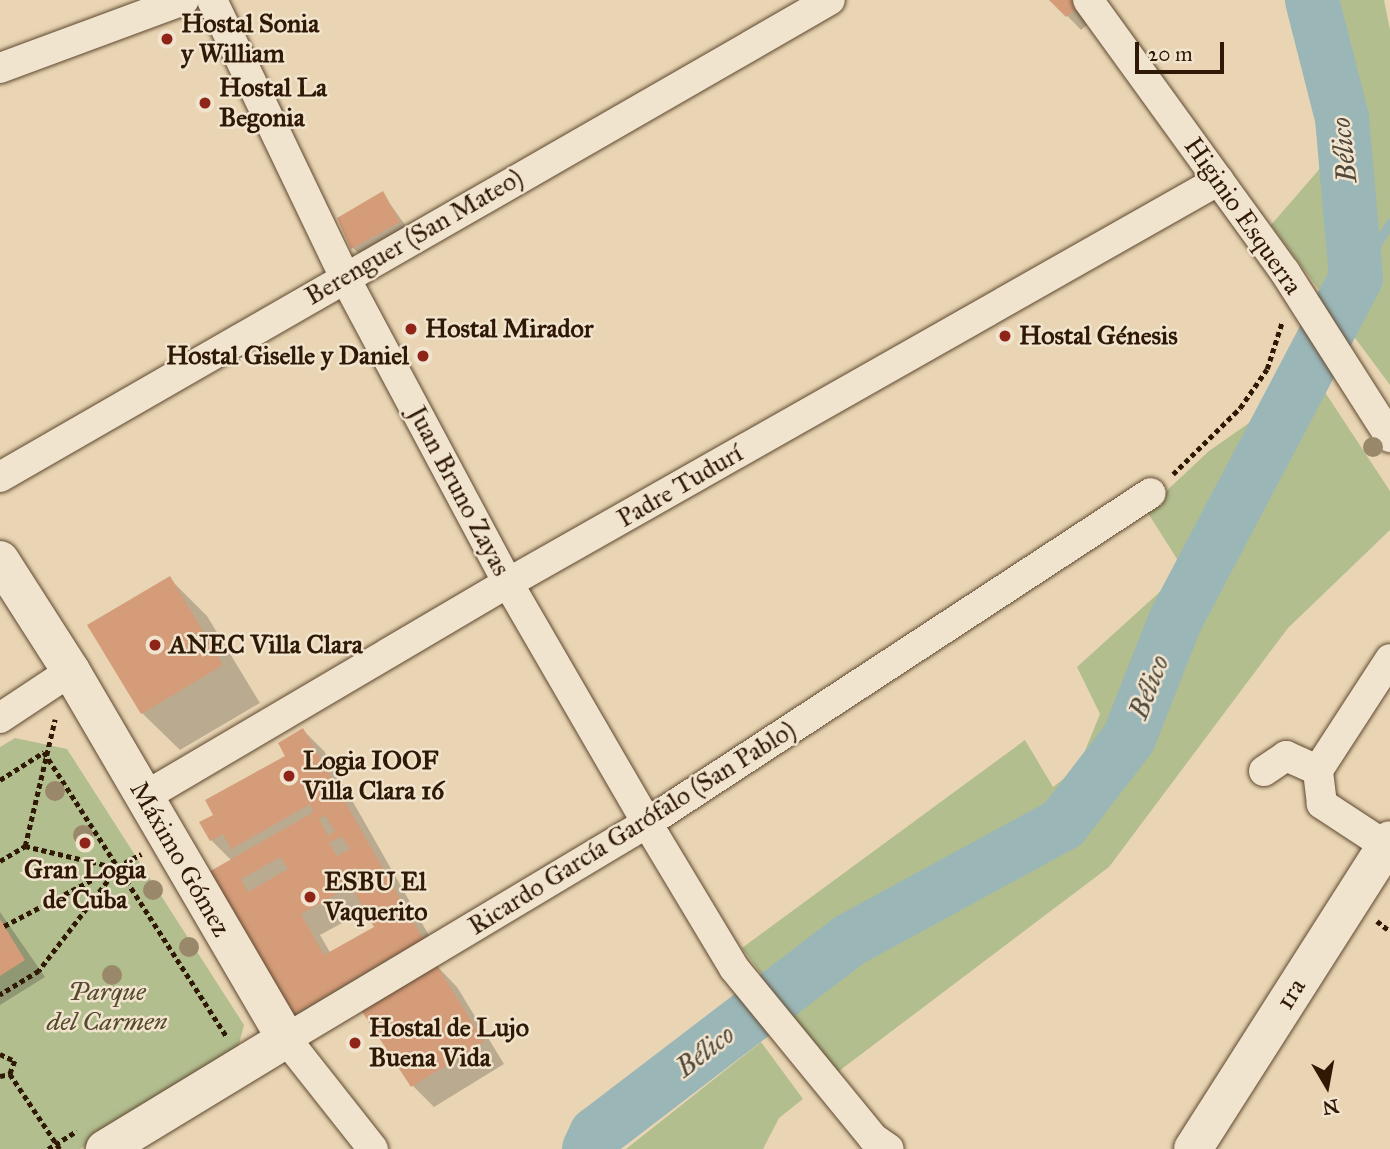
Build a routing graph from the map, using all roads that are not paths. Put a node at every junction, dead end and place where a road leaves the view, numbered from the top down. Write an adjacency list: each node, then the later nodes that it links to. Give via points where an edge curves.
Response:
1 (184, 0): 5 (street)
2 (212, 0): 7 (street, Juan Bruno Zayas)
3 (830, 0): 7 (street, Berenguer (San Mateo))
4 (1088, 0): 6 (street, Higinio Esquerra)
5 (0, 68)
6 (1219, 180): 8 (street, Higinio Esquerra, via 1285,272); 12 (street, Padre Tudurí)
7 (344, 276): 9 (street, Berenguer (San Mateo)); 12 (street, Juan Bruno Zayas)
8 (1389, 434)
9 (0, 477)
10 (1151, 493): 19 (street, Ricardo García Garófalo (San Pablo))
11 (0, 560): 14 (street, Máximo Gómez)
12 (508, 583): 18 (street, Padre Tudurí); 19 (street, Juan Bruno Zayas)
13 (1390, 659): 16 (street)
14 (71, 671): 15 (street); 18 (street, Máximo Gómez)
15 (0, 718)
16 (1318, 770): 17 (street, via 1286,755); 20 (street, via 1322,804)
17 (1264, 771)
18 (144, 797): 21 (street, Máximo Gómez)
19 (648, 823): 21 (street, Ricardo García Garófalo (San Pablo)); 24 (street, Juan Bruno Zayas, via 734,968 794,1046 873,1138)
20 (1388, 843): 25 (street, 1ra)
21 (286, 1039): 22 (street, Ricardo García Garófalo (San Pablo)); 23 (street, Máximo Gómez)
22 (97, 1136)
23 (373, 1149)
24 (889, 1149)
25 (1193, 1149)

